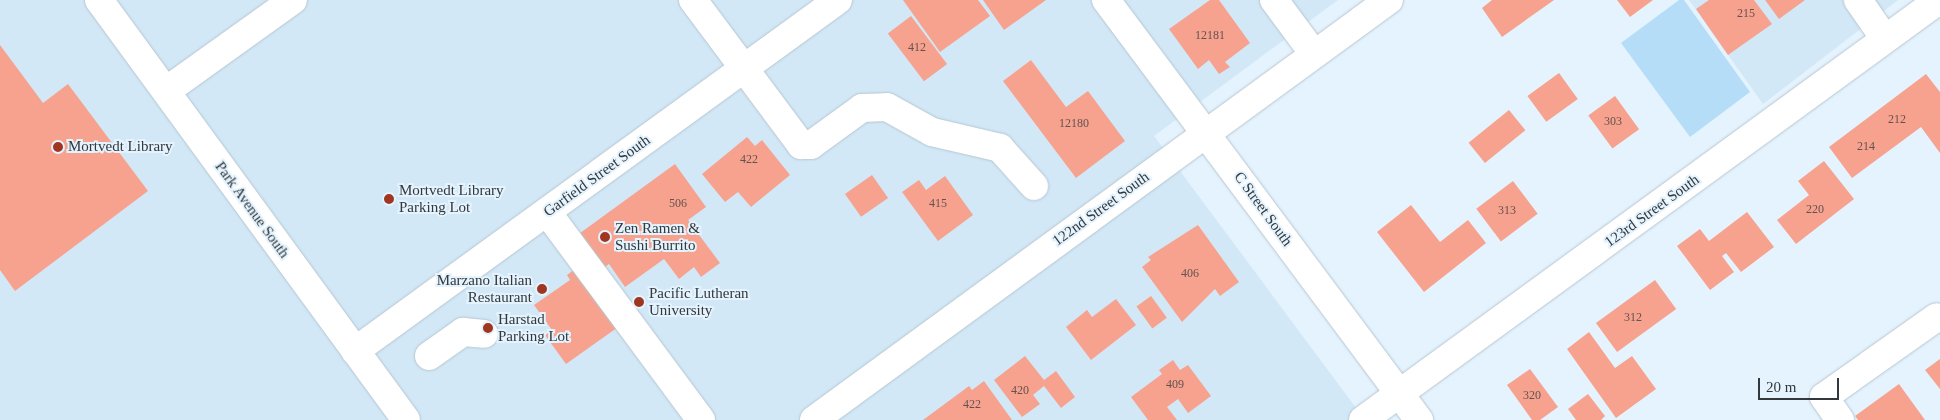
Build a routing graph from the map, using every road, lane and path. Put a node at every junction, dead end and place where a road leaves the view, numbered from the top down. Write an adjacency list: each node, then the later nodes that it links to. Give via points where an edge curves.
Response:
1 (99, 0): 13 (street, Park Avenue South)
2 (293, 0): 13 (street)
3 (694, 0): 12 (street)
4 (838, 0): 12 (street, Garfield Street South)
5 (1106, 0): 14 (street, C Street South)
6 (1274, 0): 11 (street)
7 (1388, 0): 11 (street, 122nd Street South)
8 (1858, 0): 10 (street)
9 (1939, 0): 10 (street, 123rd Street South)
10 (1885, 39): 21 (street, 123rd Street South)
11 (1314, 54): 14 (street, 122nd Street South)
12 (744, 68): 15 (street, via 801,145 811,145 862,108 887,107 932,132 1000,148); 16 (street, Garfield Street South)
13 (166, 92): 19 (street, Park Avenue South)
14 (1207, 131): 21 (street, C Street South); 24 (street, 122nd Street South)
15 (1034, 186)
16 (548, 212): 19 (street, Garfield Street South); 23 (street)
17 (1937, 318): 27 (street, via 1824,397)
18 (484, 334): 20 (street, via 463,332)
19 (355, 351): 22 (street, Park Avenue South)
20 (429, 356)
21 (1399, 394): 25 (street, 123rd Street South); 26 (street, C Street South)
22 (406, 420)
23 (701, 420)
24 (814, 420)
25 (1363, 420)
26 (1419, 420)
27 (1840, 420)

